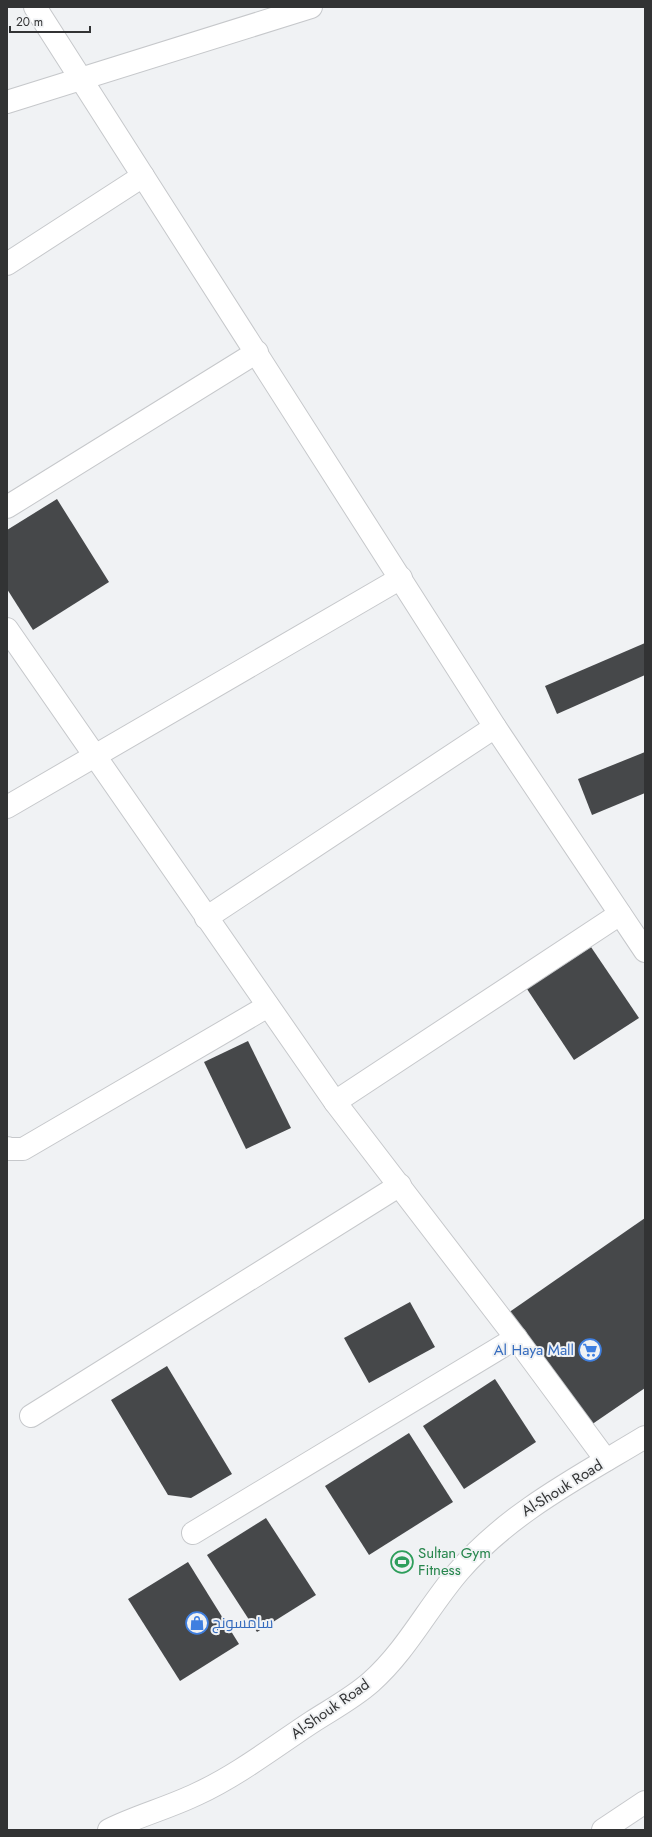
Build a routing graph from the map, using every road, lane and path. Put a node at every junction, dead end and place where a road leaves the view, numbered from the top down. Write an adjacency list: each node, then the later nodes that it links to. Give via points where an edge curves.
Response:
1 (35, 7): 3 (street)
2 (311, 7): 3 (street)
3 (79, 78): 4 (street); 5 (street)
4 (7, 102)
5 (143, 176): 6 (street); 7 (street)
6 (7, 264)
7 (257, 352): 8 (street); 9 (street)
8 (7, 507)
9 (401, 578): 11 (street); 12 (street)
10 (7, 630): 12 (street)
11 (495, 727): 14 (street); 15 (street)
12 (94, 757): 13 (street); 15 (street)
13 (7, 807)
14 (620, 914): 16 (street); 18 (street)
15 (206, 918): 17 (street)
16 (645, 951)
17 (268, 1006): 18 (street); 19 (street, via 23,1149)
18 (336, 1102): 20 (street)
19 (7, 1148)
20 (400, 1185): 21 (street); 22 (street)
21 (516, 1338): 24 (street); 25 (street)
22 (31, 1416)
23 (645, 1437): 24 (street, Al-Shouk Road)
24 (606, 1460): 27 (street, Al-Shouk Road, via 536,1503 482,1546 459,1571 389,1665 343,1704 229,1778 170,1806)
25 (194, 1533)
26 (645, 1802): 28 (street)
27 (109, 1830)
28 (604, 1830)

